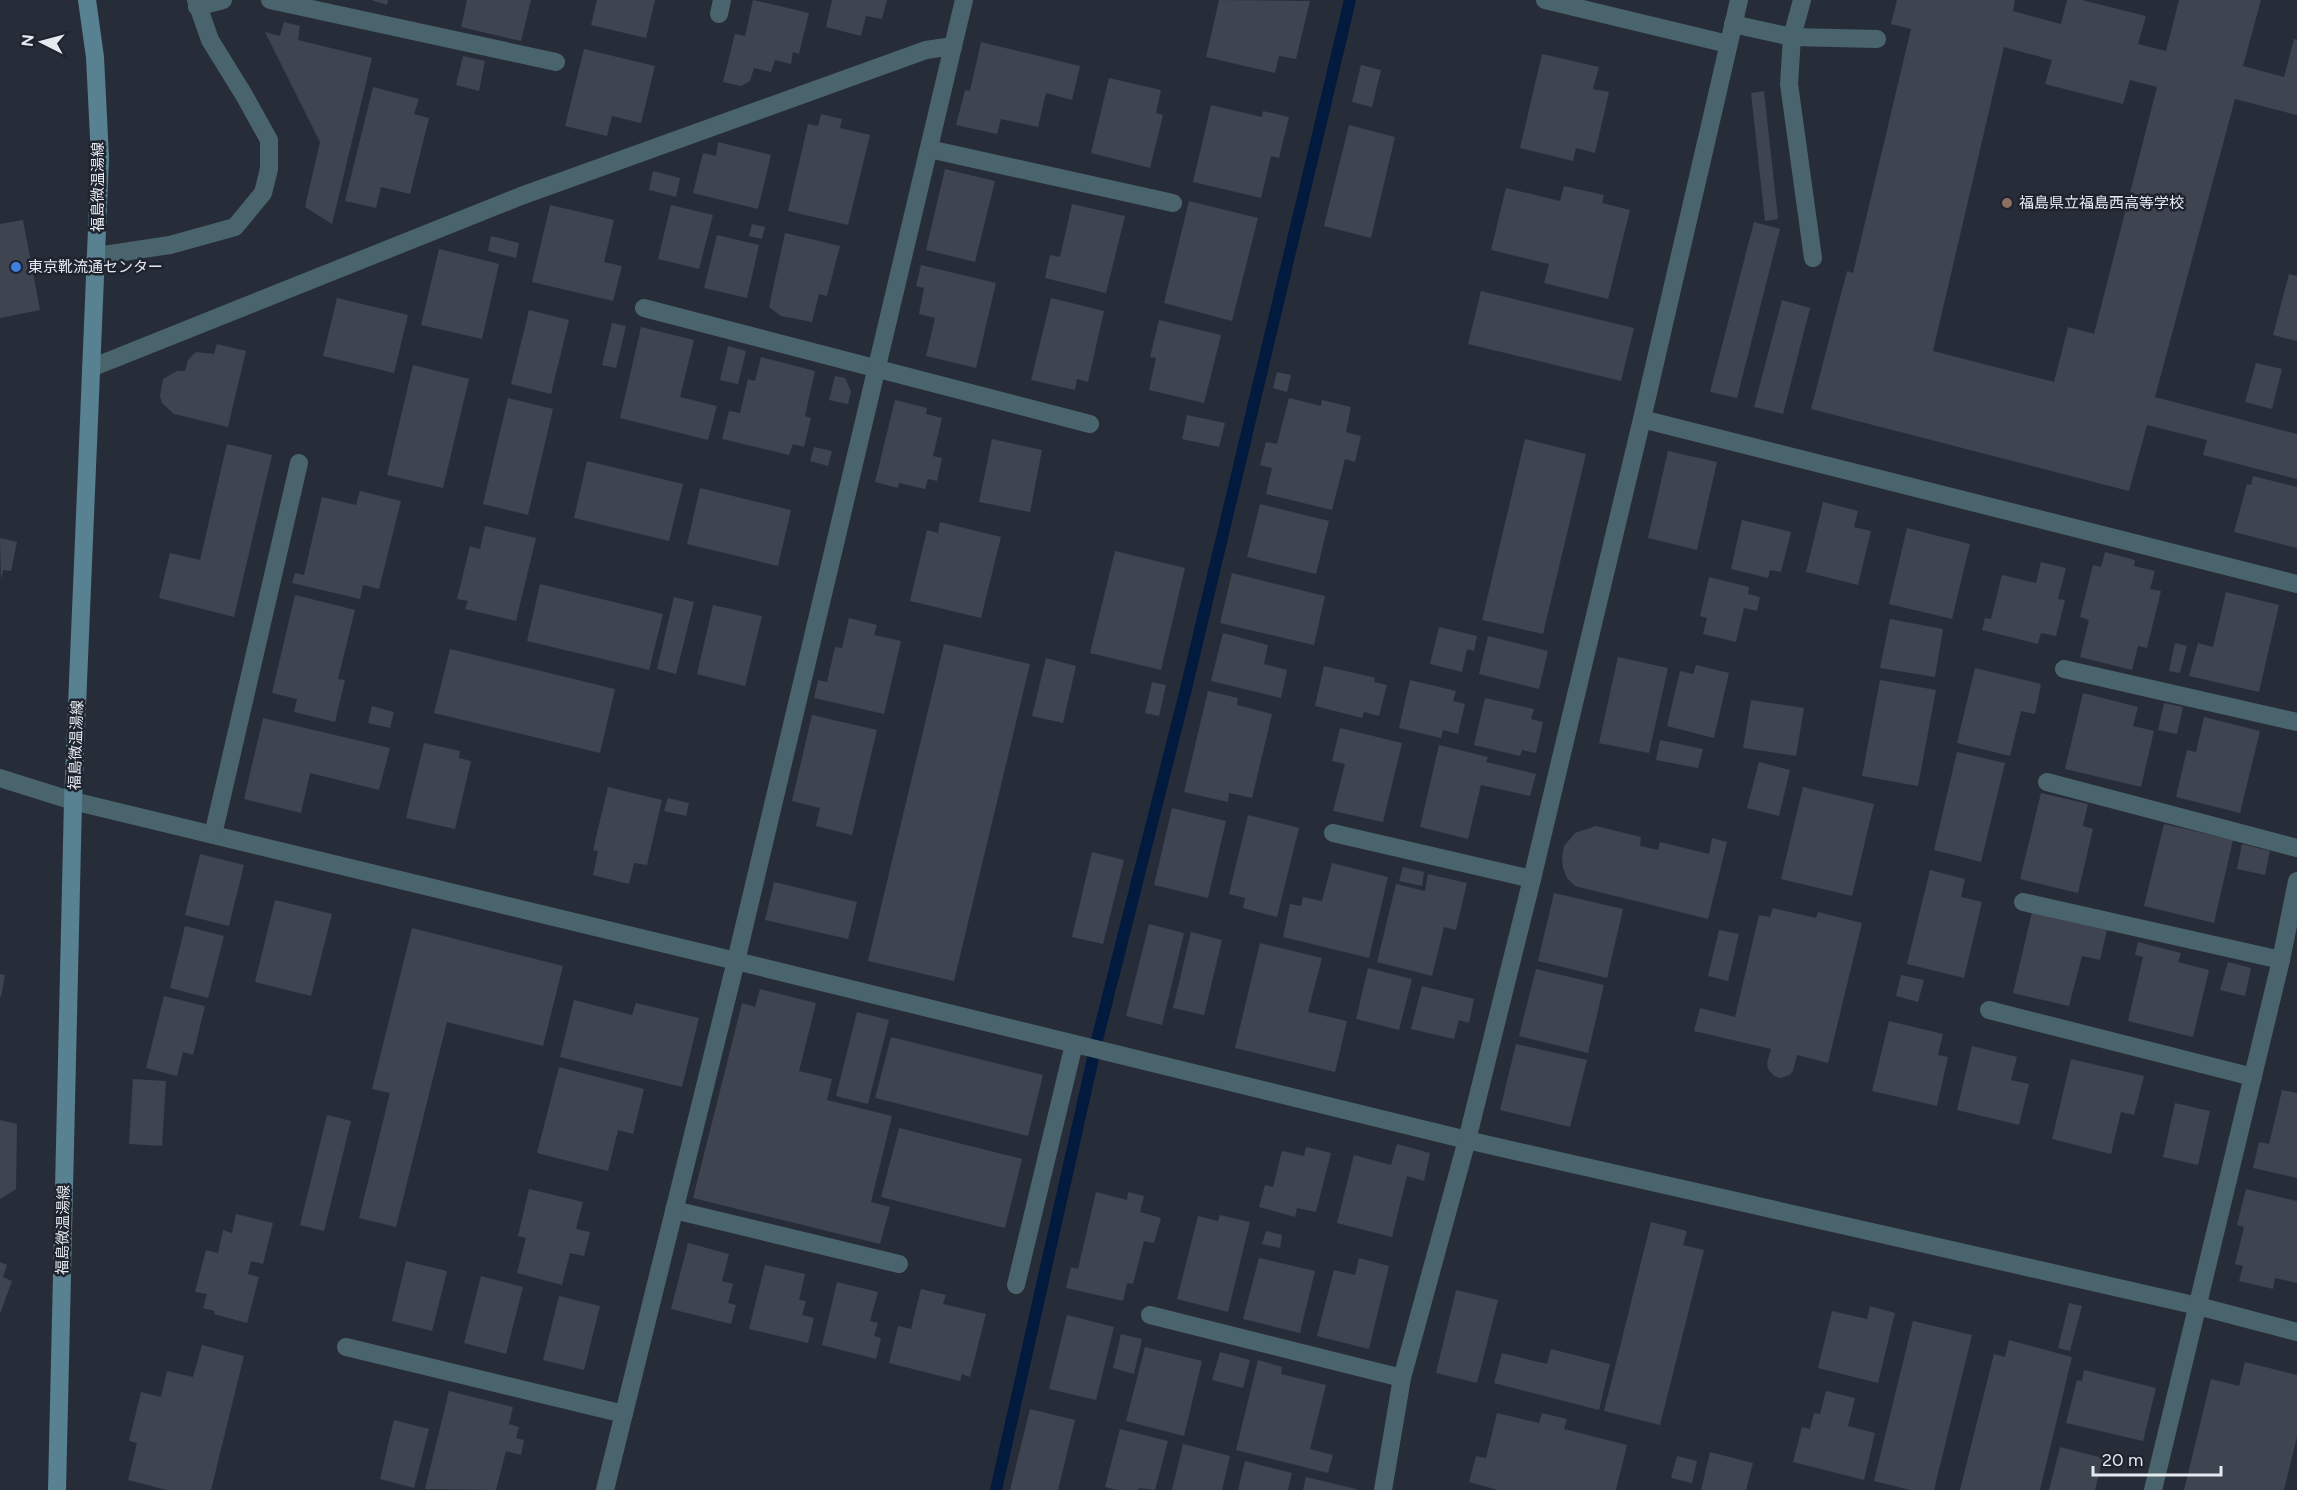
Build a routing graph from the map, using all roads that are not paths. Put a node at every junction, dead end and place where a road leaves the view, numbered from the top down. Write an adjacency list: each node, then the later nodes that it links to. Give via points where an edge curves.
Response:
1 (87, 0): 17 (main road, 福島微温湯線, via 95,57 100,158)
2 (223, 0): 8 (street)
3 (270, 0): 14 (street)
4 (964, 0): 13 (street)
5 (1545, 0): 12 (street)
6 (1739, 0): 9 (street)
7 (1802, 0): 10 (street)
8 (196, 3): 17 (street, via 210,40 268,140 269,169 263,193 235,226 170,245)
9 (1733, 24): 10 (street); 12 (street)
10 (1792, 37): 11 (street); 18 (street, via 1789,84)
11 (1877, 39)
12 (1728, 44): 22 (street)
13 (953, 46): 15 (street); 20 (street, via 926,50 521,196)
14 (556, 62)
15 (929, 149): 16 (street); 21 (street)
16 (1173, 203)
17 (97, 256): 20 (main road, 福島微温湯線)
18 (1813, 258)
19 (644, 309): 21 (street)
20 (91, 368): 30 (main road, 福島微温湯線)
21 (877, 369): 23 (street); 38 (street)
22 (1642, 419): 25 (street); 34 (street)
23 (1090, 424)
24 (299, 463): 32 (street)
25 (2297, 584)
26 (2064, 669): 27 (street)
27 (2297, 722)
28 (0, 778): 30 (street)
29 (2047, 782): 33 (street)
30 (73, 801): 32 (street); 52 (main road, 福島微温湯線)
31 (1333, 832): 34 (street)
32 (213, 835): 38 (street)
33 (2297, 848)
34 (1532, 879): 42 (street)
35 (2297, 881): 37 (street)
36 (2023, 902): 37 (street)
37 (2281, 960): 41 (street)
38 (736, 961): 40 (street); 43 (street)
39 (1989, 1010): 41 (street)
40 (1074, 1044): 42 (street); 45 (street)
41 (2253, 1077): 46 (street)
42 (1467, 1140): 46 (street); 50 (street)
43 (674, 1210): 44 (street); 51 (street)
44 (899, 1264)
45 (1016, 1285)
46 (2198, 1306): 48 (street); 55 (street)
47 (1150, 1315): 50 (street)
48 (2297, 1332)
49 (346, 1347): 51 (street)
50 (1402, 1378): 54 (street)
51 (624, 1414): 53 (street)
52 (57, 1490)
53 (605, 1490)
54 (1383, 1490)
55 (2153, 1490)

